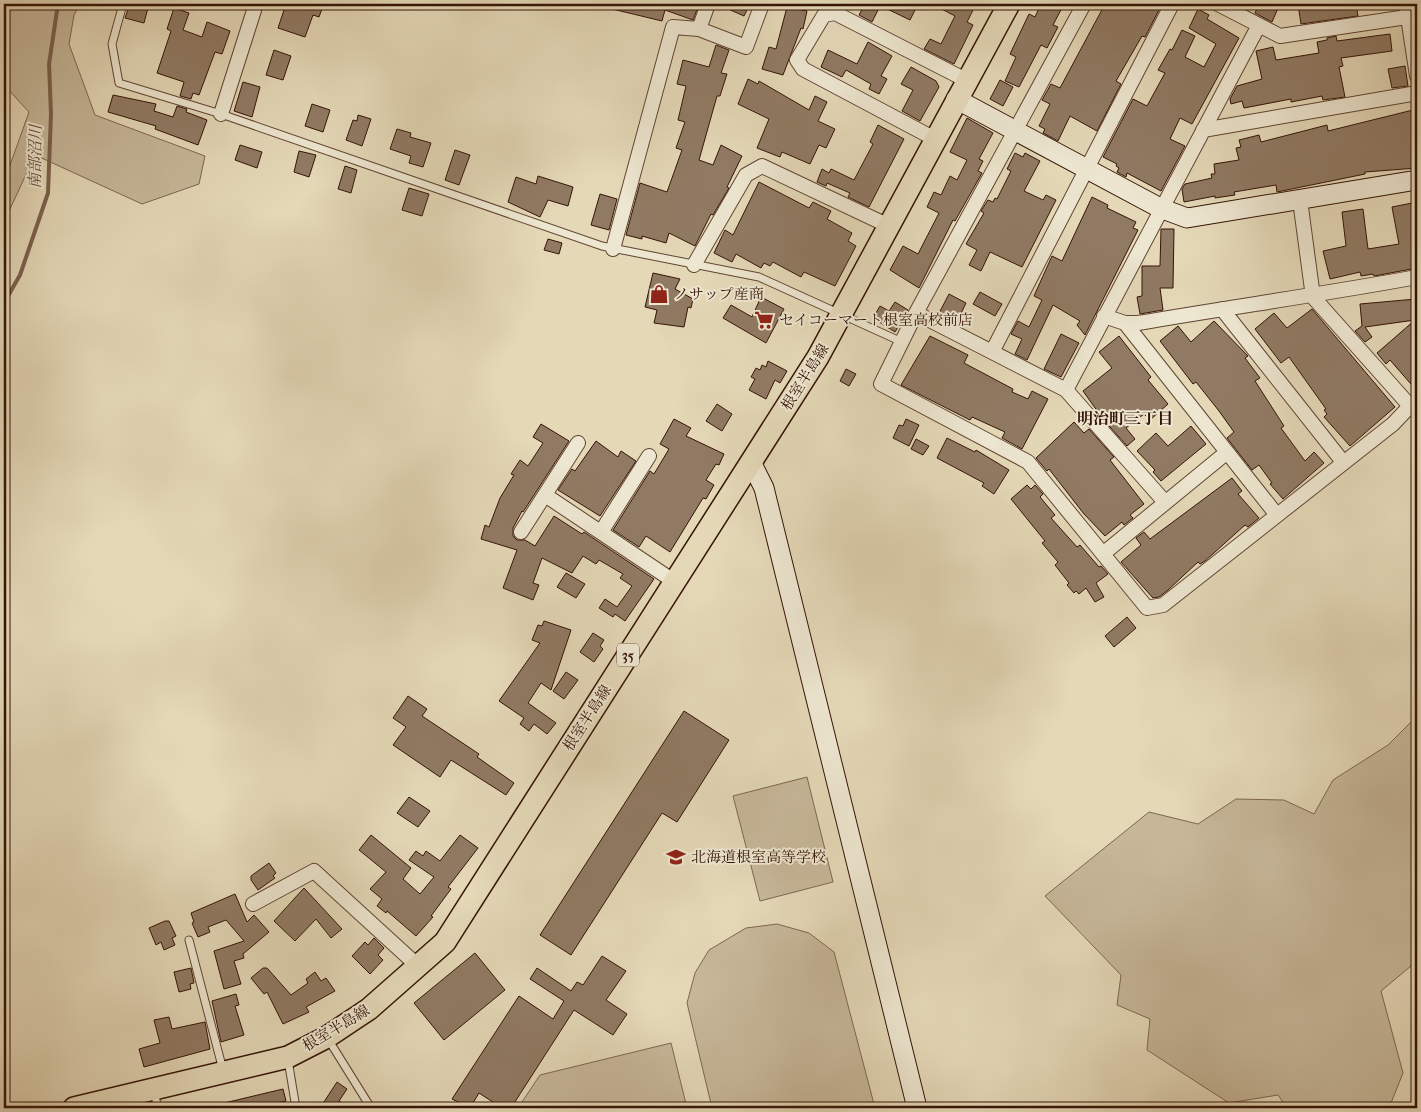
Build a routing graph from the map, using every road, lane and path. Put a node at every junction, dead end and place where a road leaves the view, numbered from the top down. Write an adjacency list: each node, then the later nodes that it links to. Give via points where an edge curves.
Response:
1 (124, 4): 15 (lane, via 112,44 119,83)
2 (256, 4): 15 (street)
3 (708, 4): 11 (street)
4 (762, 4): 11 (street, via 746,47)
5 (1084, 4): 16 (street)
6 (1172, 4): 19 (street)
7 (1218, 4): 10 (street)
8 (1006, 5): 13 (main road, 根室半島線 / 35)
9 (1406, 11): 10 (street, via 1280,36); 12 (street)
10 (1259, 25): 17 (street)
11 (699, 29): 24 (street, via 673,27)
12 (1417, 76)
13 (961, 90): 16 (street); 18 (main road, 根室半島線 / 35); 18 (street, via 835,13 824,15 797,60 803,69)
14 (1417, 93): 17 (street)
15 (221, 114): 24 (lane, via 547,229)
16 (1015, 130): 19 (street); 30 (street)
17 (1203, 130): 22 (street)
18 (935, 138): 23 (main road, 根室半島線 / 35)
19 (1088, 169): 22 (street); 34 (street)
20 (1417, 180): 21 (street)
21 (1300, 200): 22 (street, via 1187,218); 27 (street)
22 (1160, 208): 31 (street)
23 (889, 226): 25 (street, via 762,166 746,175); 29 (main road, 根室半島線 / 35)
24 (613, 249): 25 (lane)
25 (694, 265): 29 (lane, via 760,277)
26 (1417, 277): 27 (street)
27 (1313, 297): 28 (street); 40 (street, via 1410,406 1393,424)
28 (1222, 309): 32 (street); 40 (street)
29 (842, 313): 33 (lane); 39 (main road, 根室半島線 / 35)
30 (916, 313): 33 (street); 34 (street)
31 (1104, 316): 32 (street); 35 (street)
32 (1125, 323): 37 (street)
33 (902, 342): 46 (street, via 881,384 1028,462)
34 (992, 352): 35 (street)
35 (1066, 390): 42 (street)
36 (578, 443): 41 (street)
37 (1226, 453): 42 (street); 43 (street)
38 (649, 456): 45 (street)
39 (751, 462): 47 (main road, 根室半島線 / 35); 58 (street, via 764,488)
40 (1343, 462): 43 (street)
41 (545, 495): 44 (street); 45 (street)
42 (1164, 502): 46 (street)
43 (1276, 514): 46 (street, via 1163,605 1147,608)
44 (521, 532)
45 (601, 532): 47 (street)
46 (1104, 552)
47 (675, 582): 50 (main road, 根室半島線 / 35, via 444,942)
48 (253, 904): 50 (street, via 314,871)
49 (190, 940): 53 (lane)
50 (419, 967): 51 (main road, 根室半島線 / 35, via 369,1009)
51 (327, 1036): 52 (main road, 根室半島線 / 35); 57 (lane)
52 (288, 1057): 53 (main road, 根室半島線 / 35); 56 (lane)
53 (224, 1073): 54 (main road, 根室半島線 / 35)
54 (156, 1099): 55 (main road, 根室半島線 / 35)
55 (74, 1108)
56 (296, 1108)
57 (372, 1108)
58 (917, 1108)

